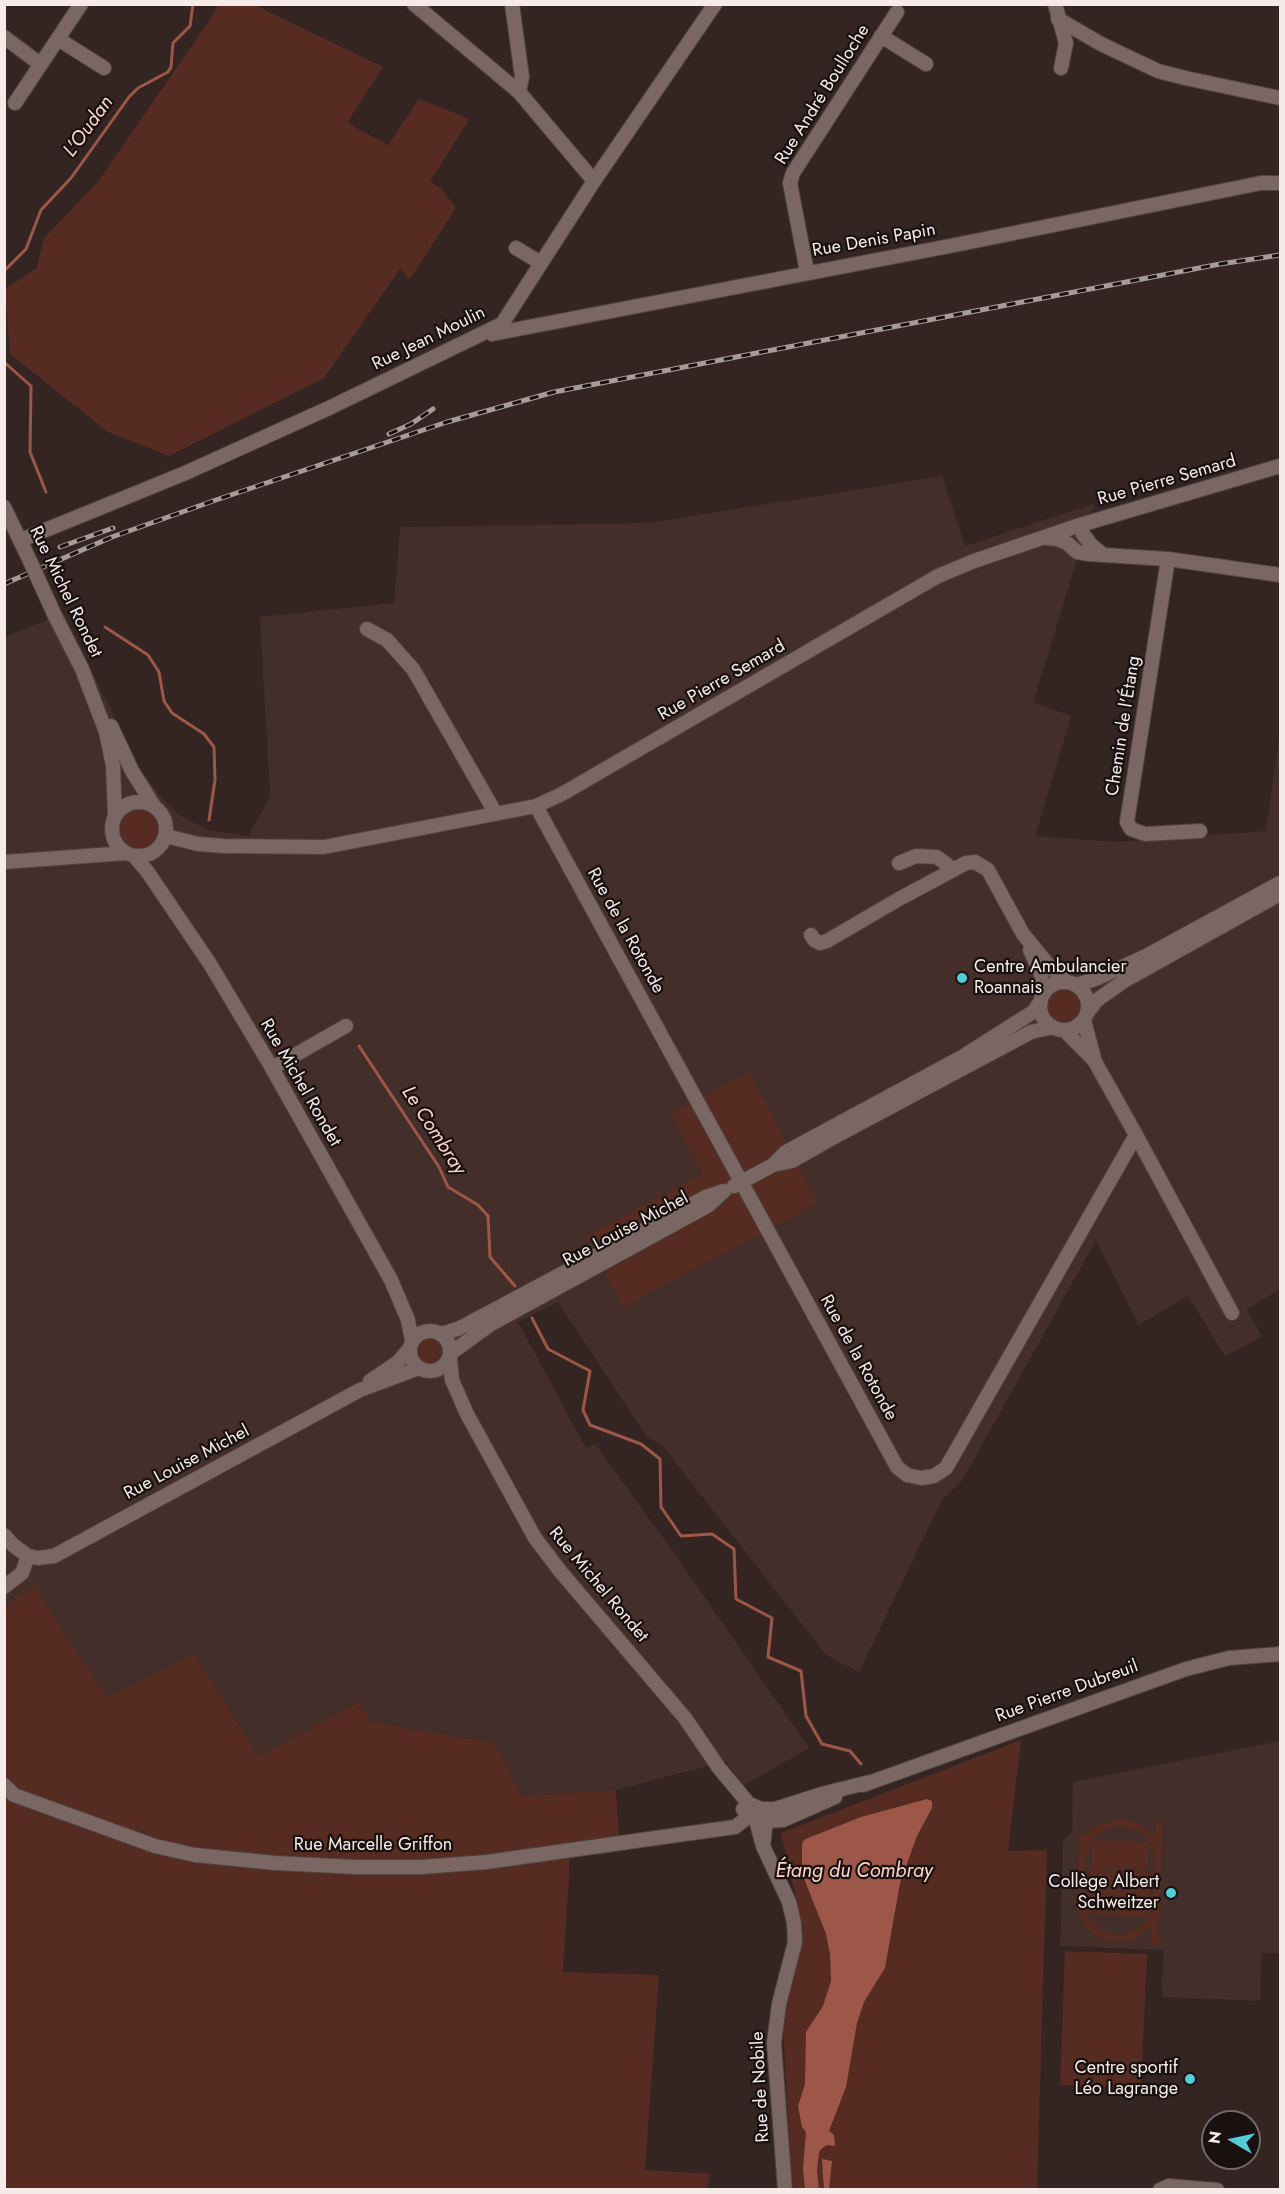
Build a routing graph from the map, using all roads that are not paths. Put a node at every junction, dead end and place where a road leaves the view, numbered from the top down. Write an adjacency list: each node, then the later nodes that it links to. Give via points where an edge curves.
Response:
1 (81, 4): 10 (street)
2 (414, 4): 15 (street)
3 (513, 4): 15 (street, via 522,77)
4 (715, 4): 18 (street, Rue Jean Moulin)
5 (1055, 4): 7 (street)
6 (897, 12): 8 (street, Rue André Boulloche)
7 (1058, 19): 14 (street, via 1066,43); 16 (street, via 1158,71)
8 (881, 36): 12 (street); 22 (street, Rue André Boulloche, via 793,173 790,183)
9 (4, 37): 11 (street)
10 (58, 39): 11 (street); 13 (street)
11 (40, 64): 17 (street)
12 (926, 64)
13 (104, 68)
14 (1061, 68)
15 (519, 92): 18 (street)
16 (1281, 98)
17 (15, 103)
18 (594, 182): 21 (street, Rue Jean Moulin)
19 (1281, 183): 22 (street, Rue Denis Papin, via 1261,183)
20 (516, 248): 21 (street)
21 (541, 263): 23 (street, Rue Jean Moulin, via 502,324)
22 (807, 272): 23 (street, Rue Denis Papin)
23 (475, 337): 28 (street, Rue Jean Moulin, via 183,474)
24 (1281, 466): 26 (street, Rue Pierre Semard)
25 (4, 507): 28 (street, Rue Michel Rondet)
26 (1080, 525): 27 (street, Rue Pierre Semard); 29 (street); 30 (street, via 1087,540)
27 (1045, 538): 29 (street); 36 (street, Rue Pierre Semard, via 938,576)
28 (21, 540): 34 (street, Rue Michel Rondet, bridge)
29 (1069, 545): 30 (street, via 1077,552)
30 (1102, 554): 31 (street)
31 (1168, 559): 32 (street); 40 (street, Chemin de l'Étang, via 1127,822 1131,830 1145,834)
32 (1281, 575)
33 (367, 629): 37 (street, via 387,640 413,669)
34 (92, 693): 35 (street, Rue Michel Rondet); 38 (street, Rue Michel Rondet, via 110,748)
35 (154, 806): 38 (street, via 130,803); 41 (street, via 166,826)
36 (537, 806): 37 (street, Rue Pierre Semard); 61 (street, Rue de la Rotonde)
37 (496, 814): 41 (street, Rue Pierre Semard, via 324,847)
38 (115, 816): 39 (street)
39 (112, 831): 42 (street, via 118,847); 43 (street)
40 (1200, 831)
41 (162, 842): 42 (street, via 147,855); 49 (street, Rue Michel Rondet, via 155,870)
42 (130, 854): 43 (street); 49 (street, Rue Michel Rondet, via 147,870)
43 (92, 855): 44 (street)
44 (4, 862)
45 (899, 863): 46 (street, via 916,856 937,857)
46 (954, 870): 50 (street, via 975,862 988,870); 51 (street, via 827,941 820,943)
47 (1281, 883): 52 (street, via 1148,955 1098,978)
48 (1281, 894): 54 (street, via 1124,981 1097,1000)
49 (172, 907): 58 (street, Rue Michel Rondet)
50 (1023, 934): 52 (street, via 1050,966); 53 (street, via 1040,971)
51 (811, 935)
52 (1072, 984): 53 (street, via 1055,984); 54 (street, via 1087,997)
53 (1043, 997): 56 (street, via 1043,1016); 60 (street, Rue Louise Michel, via 1033,1012 786,1152)
54 (1086, 1016): 56 (street, via 1078,1025); 57 (street)
55 (346, 1026): 58 (street)
56 (1059, 1028): 57 (street); 60 (street, Rue Louise Michel, via 1031,1032 792,1161)
57 (1094, 1060): 59 (street)
58 (272, 1068): 63 (street, Rue Michel Rondet)
59 (1136, 1135): 61 (street, Rue de la Rotonde, via 946,1468 921,1478 907,1475 897,1467); 64 (street)
60 (773, 1165): 61 (street, Rue Louise Michel)
61 (742, 1182): 62 (street, Rue Louise Michel)
62 (724, 1191): 65 (street, Rue Louise Michel, via 460,1328); 67 (street, Rue Louise Michel, via 709,1205 491,1324)
63 (391, 1280): 65 (street, Rue Michel Rondet, via 416,1317); 66 (street, Rue Michel Rondet, via 408,1320)
64 (1232, 1314)
65 (439, 1333): 66 (street, via 422,1332); 67 (street, via 447,1339)
66 (411, 1345): 68 (street, via 411,1360); 69 (street, Rue Louise Michel, via 398,1362)
67 (450, 1356): 68 (street, via 442,1368); 70 (street, Rue Michel Rondet, via 452,1380)
68 (425, 1370): 69 (street, Rue Louise Michel); 70 (street, Rue Michel Rondet, via 446,1385)
69 (360, 1390): 72 (street, Rue Louise Michel, via 54,1556)
70 (467, 1414): 77 (street, Rue Michel Rondet, via 535,1538 685,1718)
71 (4, 1534): 72 (street)
72 (28, 1556): 73 (street, via 22,1573)
73 (4, 1587)
74 (1281, 1654): 75 (street, Rue Pierre Dubreuil, via 1229,1658 1186,1668)
75 (870, 1782): 77 (street, Rue Pierre Dubreuil); 77 (street, Rue Pierre Dubreuil, via 783,1820)
76 (4, 1785): 77 (street, Rue Marcelle Griffon, via 14,1795 155,1846 195,1855 332,1866 422,1867 487,1862 735,1827)
77 (756, 1813): 78 (street, Rue de Nobile, via 763,1846 789,1902 794,1923 795,1942 778,2004 774,2043)
78 (785, 2190)
79 (1160, 2190): 80 (street, via 1169,2186)
80 (1217, 2190)

